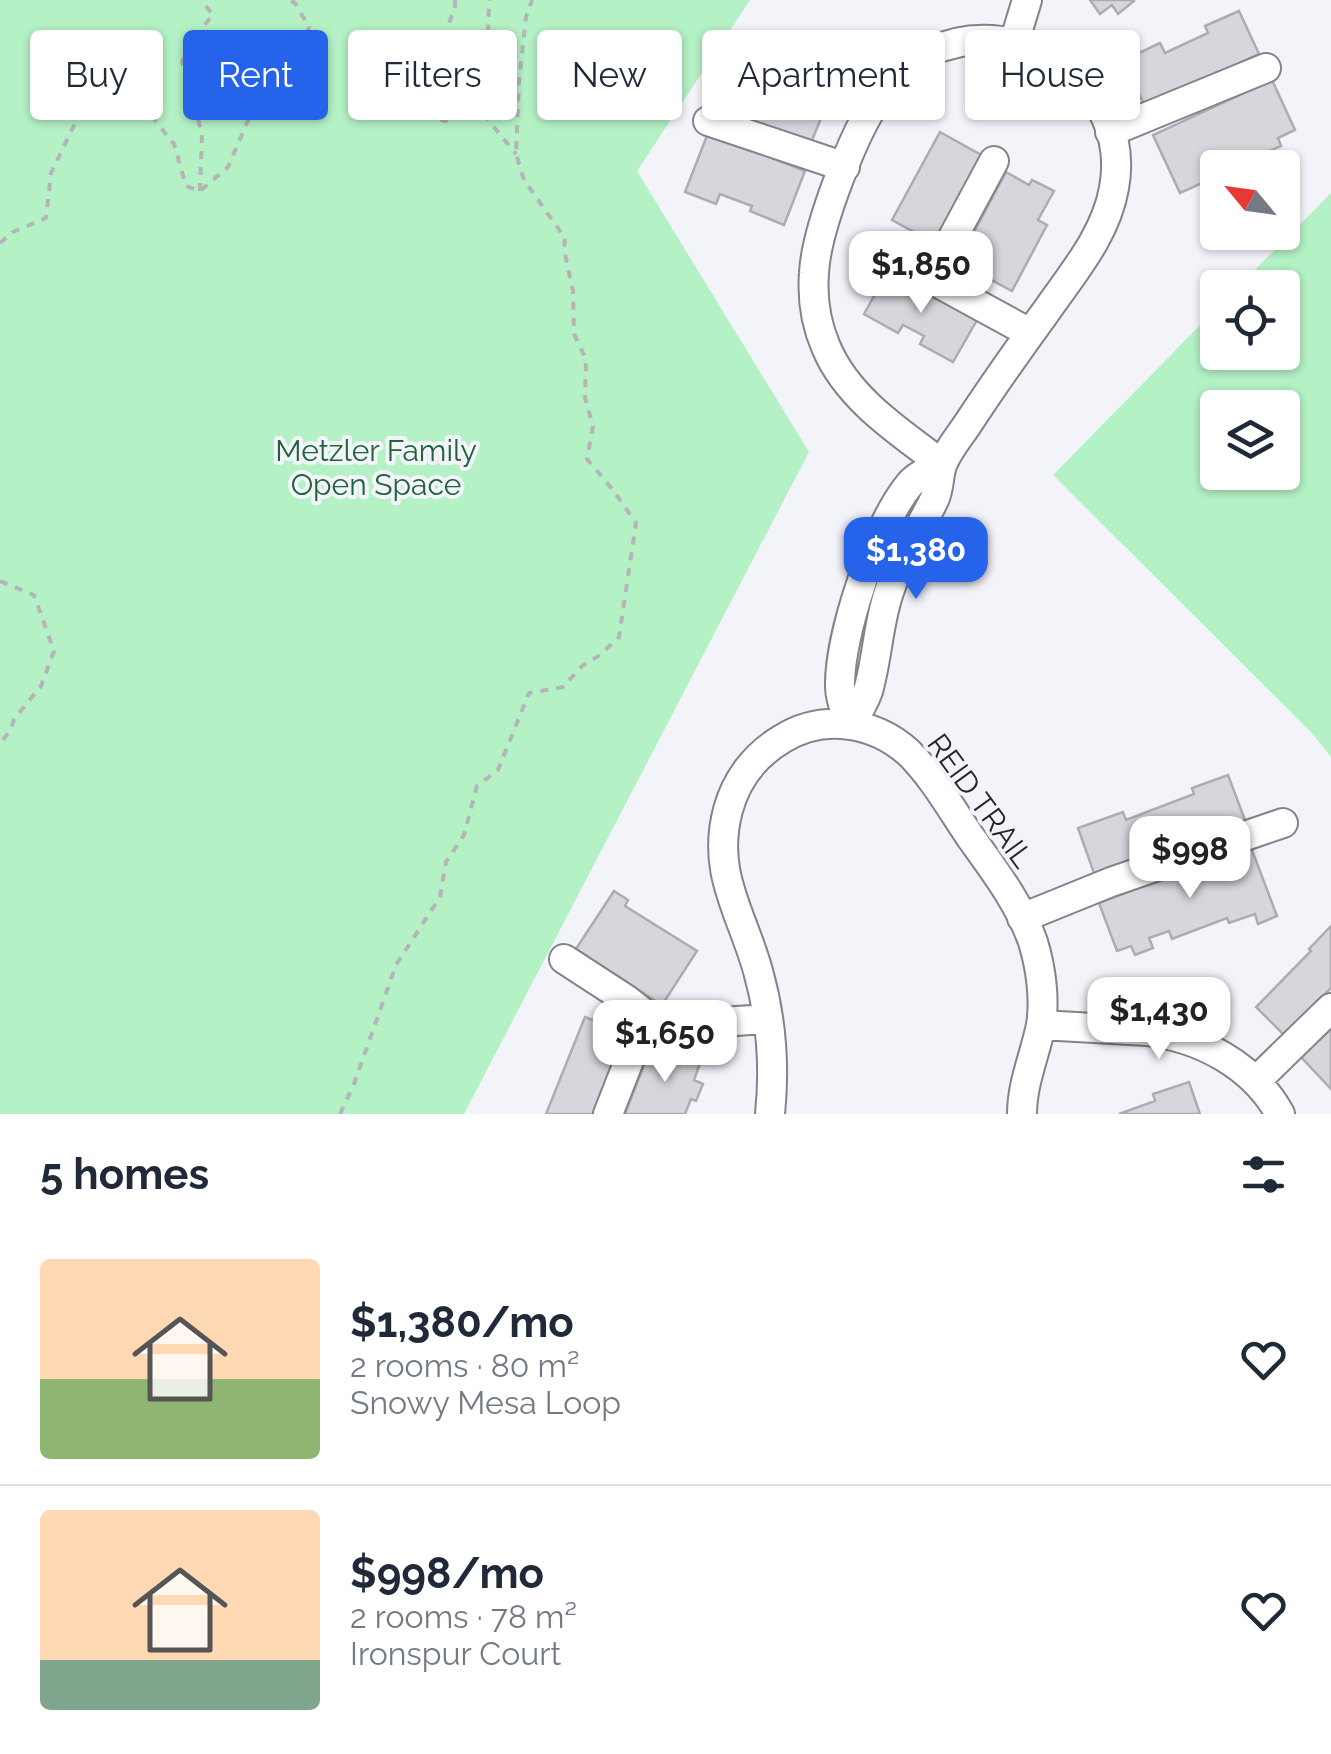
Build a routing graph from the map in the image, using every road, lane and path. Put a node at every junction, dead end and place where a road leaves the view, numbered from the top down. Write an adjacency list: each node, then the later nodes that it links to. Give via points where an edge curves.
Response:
1 (200, 0): 19 (path, via 214,16 182,61 202,134)
2 (290, 0): 19 (path, via 309,27 303,50 256,102 228,167)
3 (455, 0): 7 (path)
4 (489, 0): 8 (path)
5 (532, 0): 16 (path)
6 (1028, 0): 9 (street)
7 (448, 30)
8 (488, 30)
9 (1018, 30)
10 (965, 41): 18 (street, via 913,62 880,96)
11 (1266, 68): 15 (street)
12 (487, 120): 16 (path)
13 (1105, 120): 15 (street)
14 (708, 121): 18 (street)
15 (1110, 132): 23 (street, via 1116,172 1106,217)
16 (516, 154): 36 (path, via 524,180 564,238 593,426 587,459 636,523 619,637 563,686 529,694 498,770 477,786 464,834 446,862 440,897 396,966)
17 (994, 162): 22 (street)
18 (845, 167): 24 (street, via 814,271 820,332 849,386)
19 (200, 191): 20 (path, via 186,186 174,144 134,92 114,88 80,113 51,172 46,218)
20 (0, 244)
21 (896, 260): 22 (street)
22 (931, 278): 23 (street)
23 (1030, 333): 24 (street)
24 (942, 464): 26 (street, via 934,500 888,593 868,690)
25 (0, 581): 27 (path, via 34,595 54,651 41,686)
26 (850, 724): 29 (street, REID TRAIL, via 883,734 914,758); 33 (street, via 820,724 776,742 752,764 729,807 726,880)
27 (0, 744)
28 (1283, 823): 29 (street)
29 (1022, 918): 34 (street, REID TRAIL, via 1039,967)
30 (564, 959): 32 (street)
31 (1331, 1008): 35 (street)
32 (649, 1018): 33 (street, via 667,1025); 37 (street)
33 (768, 1019): 38 (street)
34 (1040, 1025): 35 (street, via 1162,1033 1215,1052); 39 (street, REID TRAIL)
35 (1256, 1081): 40 (street)
36 (340, 1114)
37 (608, 1114)
38 (770, 1114)
39 (1022, 1114)
40 (1280, 1114)

